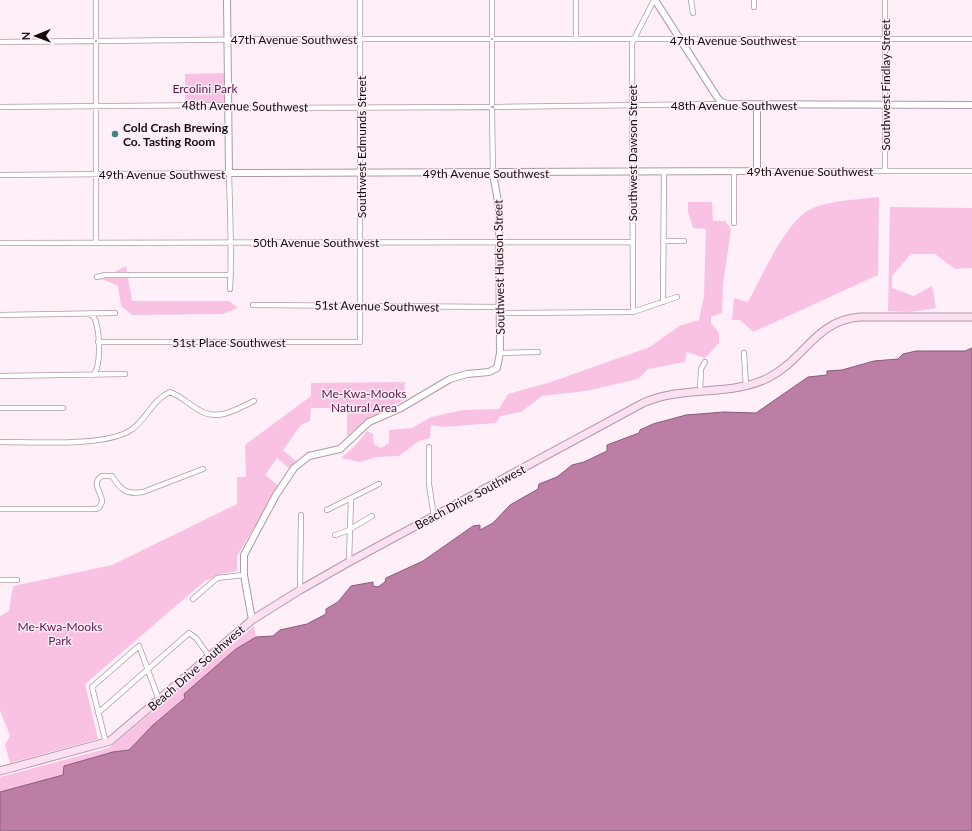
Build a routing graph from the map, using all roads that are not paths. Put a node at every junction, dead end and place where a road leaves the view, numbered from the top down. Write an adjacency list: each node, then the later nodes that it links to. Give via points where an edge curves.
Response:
1 (96, 0): 20 (street)
2 (227, 0): 12 (street)
3 (360, 0): 13 (street, Southwest Edmunds Street)
4 (492, 0): 14 (street, Southwest Hudson Street)
5 (576, 0): 15 (street)
6 (655, 0): 17 (street, Southwest Dawson Street); 18 (street)
7 (691, 0): 11 (street)
8 (754, 0): 10 (street)
9 (885, 0): 19 (street, Southwest Findlay Street)
10 (754, 7)
11 (693, 13)
12 (228, 39): 13 (street, 47th Avenue Southwest); 20 (street, 47th Avenue Southwest); 29 (street)
13 (360, 39): 14 (street, 47th Avenue Southwest); 30 (street, Southwest Edmunds Street)
14 (492, 39): 15 (street, 47th Avenue Southwest); 31 (street, Southwest Hudson Street)
15 (576, 39): 17 (street, 47th Avenue Southwest)
16 (972, 39): 19 (street, 47th Avenue Southwest)
17 (632, 40): 18 (street, 47th Avenue Southwest); 27 (street, Southwest Dawson Street)
18 (680, 40): 19 (street, 47th Avenue Southwest); 22 (street, via 717,97 721,102)
19 (885, 40): 23 (street, Southwest Findlay Street)
20 (96, 41): 21 (street, 47th Avenue Southwest); 26 (street)
21 (0, 42)
22 (728, 104): 24 (street, 48th Avenue Southwest); 27 (street, 48th Avenue Southwest)
23 (885, 104): 24 (street, 48th Avenue Southwest); 25 (street, 48th Avenue Southwest); 33 (street, Southwest Findlay Street)
24 (757, 105): 32 (street)
25 (972, 105)
26 (96, 106): 28 (street, 48th Avenue Southwest); 29 (street, 48th Avenue Southwest); 42 (street)
27 (632, 106): 31 (street, 48th Avenue Southwest); 35 (street, Southwest Dawson Street)
28 (0, 107)
29 (228, 107): 30 (street, 48th Avenue Southwest); 38 (street)
30 (361, 107): 31 (street, 48th Avenue Southwest); 39 (street, Southwest Edmunds Street)
31 (492, 107): 40 (street, Southwest Hudson Street)
32 (756, 171): 33 (street, 49th Avenue Southwest); 37 (street, 49th Avenue Southwest)
33 (885, 171): 34 (street, 49th Avenue Southwest)
34 (972, 171)
35 (632, 172): 36 (street, 49th Avenue Southwest); 40 (street, 49th Avenue Southwest); 49 (street, Southwest Dawson Street)
36 (664, 172): 37 (street, 49th Avenue Southwest); 44 (street)
37 (734, 172): 43 (street)
38 (229, 174): 39 (street, 49th Avenue Southwest); 42 (street, 49th Avenue Southwest); 46 (street)
39 (361, 174): 40 (street, 49th Avenue Southwest); 47 (street, Southwest Edmunds Street)
40 (493, 174): 48 (street, Southwest Hudson Street, via 499,199)
41 (0, 175): 42 (street, 49th Avenue Southwest)
42 (96, 175): 51 (street)
43 (734, 223)
44 (663, 241): 45 (street); 56 (street)
45 (684, 241)
46 (230, 242): 47 (street, 50th Avenue Southwest); 51 (street, 50th Avenue Southwest); 52 (street)
47 (361, 242): 48 (street, 50th Avenue Southwest); 58 (street, Southwest Edmunds Street)
48 (500, 242): 49 (street, 50th Avenue Southwest); 59 (street, Southwest Hudson Street)
49 (632, 242): 60 (street, Southwest Dawson Street)
50 (0, 243): 51 (street, 50th Avenue Southwest)
51 (96, 243)
52 (231, 275): 53 (street); 54 (street)
53 (97, 277)
54 (230, 289)
55 (676, 297): 56 (street, 51st Avenue Southwest)
56 (663, 302): 60 (street, 51st Avenue Southwest)
57 (253, 305): 58 (street, 51st Avenue Southwest)
58 (361, 307): 59 (street, 51st Avenue Southwest); 66 (street, Southwest Edmunds Street)
59 (500, 310): 60 (street, 51st Avenue Southwest); 68 (street, Southwest Hudson Street)
60 (633, 312)
61 (88, 313): 62 (street); 63 (street); 65 (street, via 93,316 97,325)
62 (116, 313)
63 (0, 314)
64 (972, 317): 74 (main road, Beach Drive Southwest, via 860,317 843,320 822,331 783,369)
65 (98, 342): 66 (street, 51st Place Southwest); 72 (street, via 98,367)
66 (360, 342)
67 (538, 352): 68 (street)
68 (500, 353): 92 (street, via 499,364 495,370 450,379 401,408 373,419 340,449 309,456 299,464 282,485 244,555)
69 (744, 353): 74 (street)
70 (705, 362): 75 (street, via 701,369)
71 (125, 374): 72 (street)
72 (93, 375): 73 (street)
73 (0, 376)
74 (746, 386): 75 (main road, Beach Drive Southwest)
75 (700, 391): 88 (main road, Beach Drive Southwest, via 667,395 647,402)
76 (254, 401): 79 (street, via 228,414 216,416 199,411 179,395 170,392 160,396 132,430 118,437 93,441)
77 (0, 408): 78 (street)
78 (63, 408)
79 (0, 442)
80 (429, 447): 88 (street, via 429,484)
81 (204, 469): 84 (street, via 134,494 122,490 110,475 102,476 96,482 96,486 102,502 99,508 95,509)
82 (378, 484): 83 (street)
83 (351, 499): 85 (street); 89 (street)
84 (0, 509)
85 (327, 510)
86 (301, 515): 95 (street)
87 (372, 516): 89 (street)
88 (434, 516): 91 (main road, Beach Drive Southwest)
89 (350, 528): 90 (street); 91 (street)
90 (335, 535)
91 (349, 562): 95 (main road, Beach Drive Southwest)
92 (244, 575): 96 (street, via 218,578); 97 (street)
93 (0, 580): 94 (street)
94 (17, 580)
95 (300, 590): 97 (main road, Beach Drive Southwest)
96 (194, 599)
97 (252, 620): 98 (main road, Beach Drive Southwest)
98 (209, 656): 99 (street, via 190,633); 100 (main road, Beach Drive Southwest)
99 (148, 670): 100 (street); 101 (street); 101 (street, via 139,646 92,687)
100 (158, 700): 102 (main road, Beach Drive Southwest)
101 (98, 713): 102 (street)
102 (106, 743): 103 (main road, Beach Drive Southwest)
103 (0, 771)

